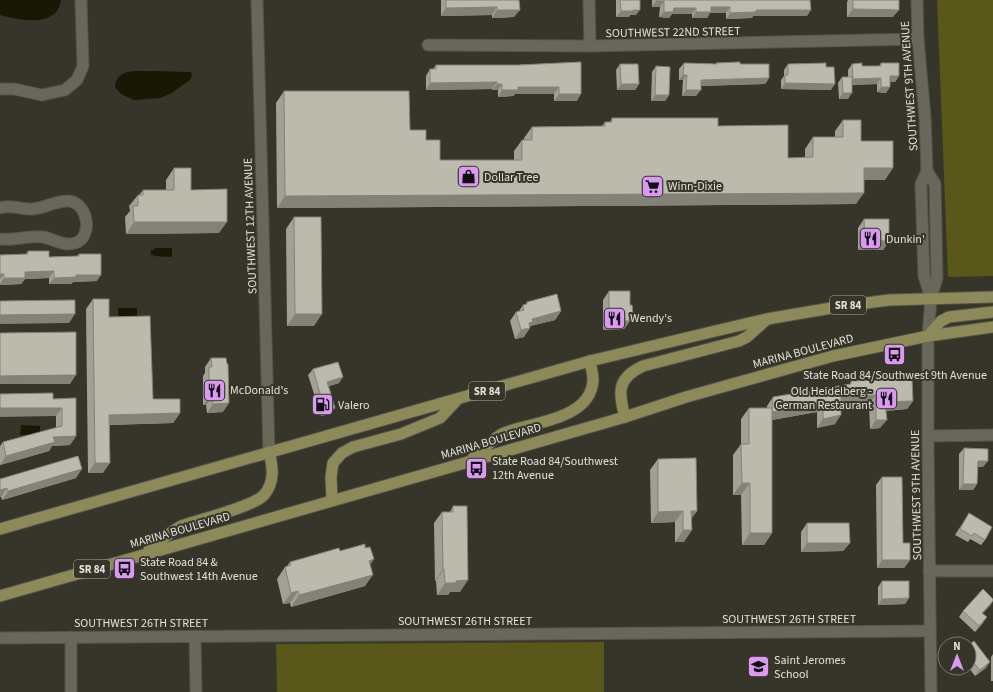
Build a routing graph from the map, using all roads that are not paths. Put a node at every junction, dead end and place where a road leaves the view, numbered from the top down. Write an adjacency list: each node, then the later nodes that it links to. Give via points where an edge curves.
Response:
1 (81, 0): 8 (street, via 83,66 77,80 65,90 42,95)
2 (257, 0): 22 (street, SOUTHWEST 12TH AVENUE)
3 (589, 0): 7 (street)
4 (917, 0): 5 (street, SOUTHWEST 9TH AVENUE)
5 (918, 39): 7 (street, SOUTHWEST 22ND STREET); 12 (street, SOUTHWEST 9TH AVENUE, via 927,171 921,184 924,276)
6 (428, 45): 7 (street, SOUTHWEST 22ND STREET)
7 (590, 46)
8 (0, 89)
9 (0, 208): 10 (street, via 12,206 32,209 69,201 79,205 87,219 84,236 76,243 65,244 38,236 14,240)
10 (0, 239)
11 (993, 297): 12 (main road, SR 84)
12 (931, 298): 14 (main road, SR 84, via 889,300); 16 (street, SOUTHWEST 9TH AVENUE)
13 (993, 312): 16 (main road, via 949,317 941,320)
14 (767, 319): 17 (main road, SR 84); 19 (main road, via 739,342 638,369 628,378 621,391)
15 (993, 327): 16 (main road, MARINA BOULEVARD / SR 84)
16 (928, 336): 19 (main road, MARINA BOULEVARD / SR 84, via 833,356 686,397); 21 (street, SOUTHWEST 9TH AVENUE)
17 (590, 361): 18 (main road, SR 84); 23 (main road, via 593,379 585,402 569,413 502,433)
18 (457, 399): 22 (main road, SR 84); 24 (main road, via 440,418 342,453 333,464)
19 (625, 417): 23 (main road, MARINA BOULEVARD / SR 84)
20 (993, 435): 21 (street)
21 (928, 436): 27 (street, SOUTHWEST 9TH AVENUE)
22 (269, 452): 25 (main road, SR 84); 26 (main road, via 273,469 270,484 263,496 246,505 182,526)
23 (469, 461): 24 (main road, MARINA BOULEVARD / SR 84)
24 (332, 500): 26 (main road, MARINA BOULEVARD / SR 84)
25 (0, 529)
26 (142, 555): 29 (main road, MARINA BOULEVARD / SR 84)
27 (930, 571): 28 (street); 30 (street, SOUTHWEST 9TH AVENUE)
28 (993, 571)
29 (0, 596)
30 (930, 631): 31 (street, SOUTHWEST 26TH STREET); 36 (street, SOUTHWEST 9TH AVENUE)
31 (195, 636): 32 (street, SOUTHWEST 26TH STREET); 35 (street)
32 (71, 637): 33 (street, SOUTHWEST 26TH STREET); 34 (street)
33 (0, 638)
34 (71, 692)
35 (196, 692)
36 (931, 692)

